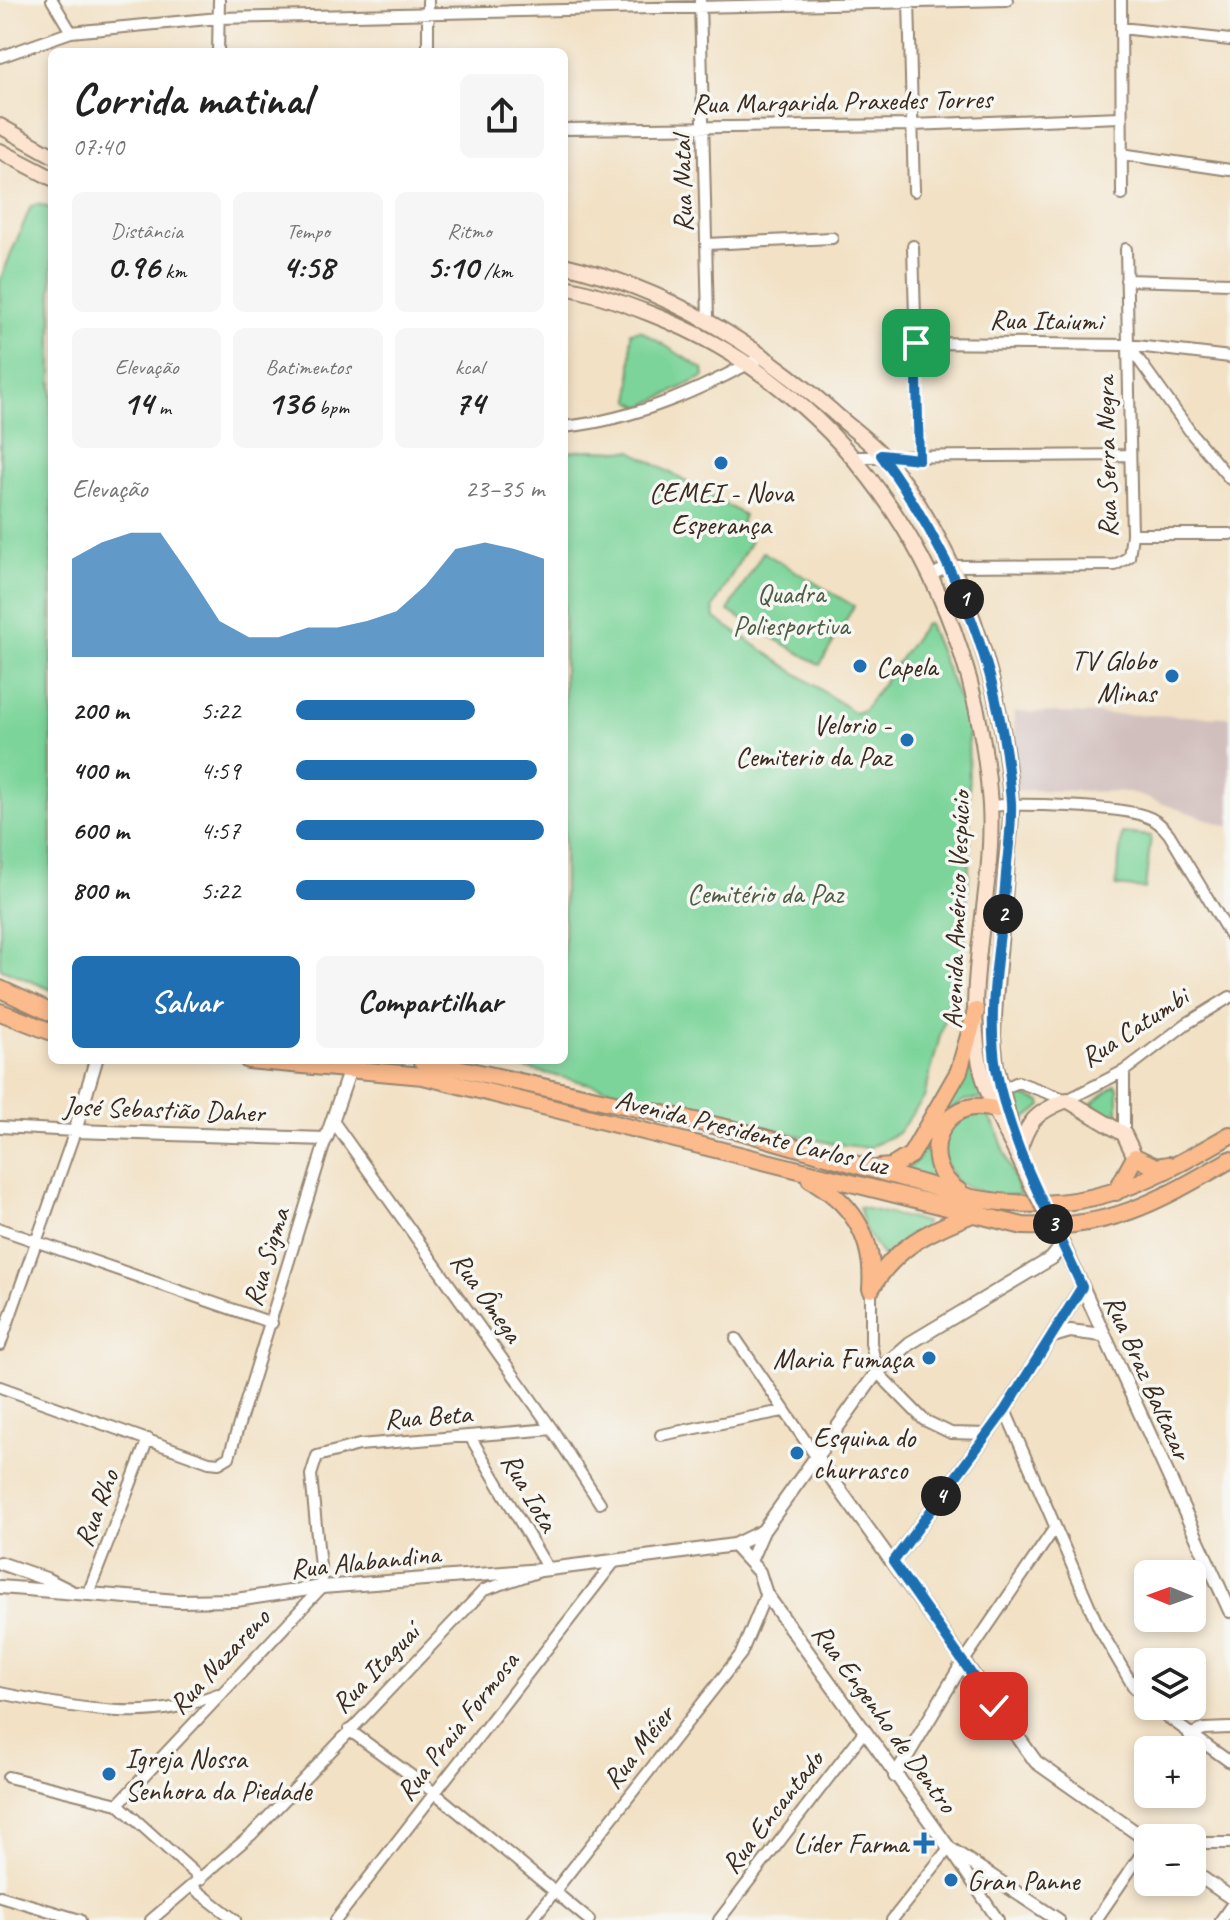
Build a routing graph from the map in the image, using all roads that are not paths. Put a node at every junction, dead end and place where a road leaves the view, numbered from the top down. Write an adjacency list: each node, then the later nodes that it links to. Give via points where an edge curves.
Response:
1 (52, 0): 10 (street)
2 (219, 0): 8 (street)
3 (1007, 0): 5 (street)
4 (1121, 0): 9 (street)
5 (909, 2): 6 (street); 16 (street)
6 (700, 3): 7 (street); 18 (street, Rua Natal)
7 (428, 6): 8 (street); 13 (street)
8 (219, 18): 10 (street); 12 (street)
9 (1121, 28): 11 (street); 15 (street)
10 (71, 32): 14 (street)
11 (1229, 39)
12 (218, 48)
13 (428, 48)
14 (0, 57)
15 (1121, 117): 16 (street, Rua Margarida Praxedes Torres); 22 (street)
16 (912, 125): 18 (street, Rua Margarida Praxedes Torres); 25 (street)
17 (0, 126): 21 (main road)
18 (704, 128): 19 (street, Rua Margarida Praxedes Torres); 28 (street, Rua Natal)
19 (568, 129)
20 (0, 151): 24 (main road)
21 (48, 153)
22 (1121, 154): 23 (street); 26 (street)
23 (1230, 170)
24 (48, 176)
25 (914, 191)
26 (1122, 195)
27 (832, 238): 28 (street)
28 (707, 244): 37 (street, Rua Natal)
29 (913, 246): 38 (street)
30 (1126, 249): 32 (street, Rua Serra Negra)
31 (568, 266): 34 (main road, Avenida Américo Vespúcio)
32 (1126, 280): 33 (street); 39 (street, Rua Serra Negra)
33 (1230, 283)
34 (633, 285): 36 (main road); 37 (main road, Avenida Américo Vespúcio)
35 (568, 288): 36 (main road, Avenida Américo Vespúcio)
36 (626, 305): 42 (main road, Avenida Américo Vespúcio, via 694,331)
37 (708, 319): 40 (main road, Avenida Américo Vespúcio)
38 (916, 343): 39 (street, Rua Itaiumi); 47 (street)
39 (1128, 345): 41 (street, Rua Itaiumi); 45 (street, Rua Serra Negra); 48 (street)
40 (765, 355): 42 (street); 44 (main road, Avenida Américo Vespúcio)
41 (1230, 357)
42 (749, 364): 43 (street, via 624,419); 46 (main road, Avenida Américo Vespúcio)
43 (568, 426)
44 (881, 455): 46 (street); 47 (street); 51 (main road, Avenida Américo Vespúcio)
45 (1130, 455): 47 (street); 49 (street, Rua Serra Negra)
46 (856, 457): 52 (main road, Avenida Américo Vespúcio)
47 (919, 459)
48 (1230, 479)
49 (1132, 534): 50 (street); 51 (street, Rua Serra Negra, via 1129,557 1115,565)
50 (1230, 534)
51 (951, 566): 52 (street, Rua Serra Negra); 53 (main road, Avenida Américo Vespúcio, via 988,667)
52 (931, 575): 54 (main road, Avenida Américo Vespúcio, via 979,722)
53 (1011, 804): 54 (street); 55 (street, via 1135,813 1156,821); 66 (main road, Avenida Américo Vespúcio, via 994,998)
54 (990, 806): 58 (main road, Avenida Américo Vespúcio)
55 (1230, 935)
56 (0, 989): 60 (main road)
57 (1230, 997): 65 (street, Rua Catumbi)
58 (976, 1011): 68 (main road, Avenida Américo Vespúcio, via 978,1052); 80 (main road, via 959,1071 911,1155)
59 (0, 1012): 61 (main road)
60 (48, 1012)
61 (48, 1030)
62 (95, 1064): 71 (street)
63 (353, 1064): 69 (street, Rua Sigma); 79 (main road, Avenida Presidente Carlos Luz, via 423,1076)
64 (439, 1064): 80 (main road, Avenida Presidente Carlos Luz, via 740,1131)
65 (1124, 1071): 67 (street, Rua Catumbi); 72 (street)
66 (1001, 1090): 67 (street, Rua Catumbi, via 1018,1082); 75 (main road, Avenida Américo Vespúcio)
67 (1067, 1100): 72 (main road); 75 (main road, Rua Catumbi, via 1031,1121)
68 (996, 1110): 75 (main road, Avenida Américo Vespúcio); 82 (main road, via 980,1104 961,1109 943,1125 937,1143 943,1174)
69 (333, 1121): 74 (street, Rua Sigma); 99 (street, Rua Ômega)
70 (0, 1127): 71 (street, José Sebastião Daher)
71 (75, 1131): 74 (street, José Sebastião Daher); 85 (street)
72 (1124, 1134): 76 (main road)
73 (1230, 1135): 78 (main road, Avenida Presidente Carlos Luz)
74 (326, 1139): 90 (street, Rua Sigma)
75 (1018, 1154): 84 (main road, Avenida Américo Vespúcio, bridge)
76 (1135, 1157): 78 (main road, via 1156,1167); 81 (main road)
77 (1230, 1160): 82 (main road, Avenida Presidente Carlos Luz, via 1175,1192 1102,1221 1068,1228 1023,1226)
78 (1182, 1163): 81 (main road, Avenida Presidente Carlos Luz)
79 (787, 1167): 82 (main road, Avenida Presidente Carlos Luz); 89 (main road, via 849,1208 868,1244)
80 (875, 1169): 82 (main road, Avenida Presidente Carlos Luz)
81 (1115, 1194): 82 (main road, Avenida Presidente Carlos Luz, via 1066,1205)
82 (971, 1206): 89 (main road, via 900,1250)
83 (0, 1229): 85 (street)
84 (1062, 1241): 86 (street); 87 (street, Rua Braz Baltazar)
85 (36, 1242): 90 (street); 94 (street)
86 (1052, 1258): 87 (street); 95 (street, via 910,1343)
87 (1072, 1263): 88 (street, Rua Braz Baltazar)
88 (1082, 1287): 91 (street, Rua Braz Baltazar); 92 (street)
89 (871, 1289): 95 (street)
90 (272, 1323): 103 (street, Rua Sigma, via 229,1457 209,1462)
91 (1102, 1335): 92 (street, via 1070,1331); 119 (street, Rua Braz Baltazar)
92 (1053, 1336): 97 (street)
93 (739, 1344): 98 (street)
94 (0, 1345)
95 (877, 1372): 100 (street, via 924,1420 951,1433); 104 (street)
96 (0, 1387): 103 (street)
97 (1005, 1410): 100 (street); 106 (street)
98 (783, 1411): 101 (street); 104 (street)
99 (552, 1429): 102 (street, Rua Beta); 105 (street, Rua Ômega)
100 (987, 1434): 111 (street)
101 (661, 1435)
102 (471, 1438): 113 (street, Rua Iota); 115 (street, Rua Beta, via 359,1445 327,1451 312,1464)
103 (148, 1439): 117 (street, Rua Rho)
104 (817, 1458): 107 (street); 111 (street)
105 (600, 1503)
106 (1054, 1529): 120 (street); 121 (street, via 1099,1628)
107 (763, 1531): 108 (street, Rua Alabandina); 110 (street)
108 (734, 1545): 109 (street, Rua Alabandina); 110 (street, Rua Engenho de Dentro)
109 (615, 1561): 113 (street, Rua Alabandina); 132 (street, Rua Praia Formosa)
110 (750, 1561): 118 (street, Rua Engenho de Dentro)
111 (893, 1562): 120 (street)
112 (0, 1563): 116 (street)
113 (544, 1570): 115 (street, Rua Alabandina); 126 (street, Rua Itaguaí, via 484,1590)
114 (0, 1587): 116 (street, Rua Alabandina)
115 (322, 1587): 117 (street, Rua Alabandina, via 236,1600); 123 (street, Rua Nazareno)
116 (72, 1593): 117 (street, Rua Alabandina)
117 (88, 1594)
118 (766, 1594): 127 (street, Rua Engenho de Dentro); 142 (street, Rua Méier, via 741,1654)
119 (1229, 1613)
120 (964, 1661): 130 (street); 134 (street, via 1036,1762)
121 (1134, 1687)
122 (0, 1693): 123 (street, via 126,1710 173,1708)
123 (220, 1694): 133 (street, Rua Nazareno)
124 (1170, 1720): 128 (street)
125 (1230, 1728): 128 (street)
126 (349, 1730): 132 (street); 139 (street, Rua Itaguaí, via 251,1835)
127 (863, 1733): 130 (street, Rua Engenho de Dentro); 152 (street, Rua Encantado)
128 (1189, 1735): 129 (street)
129 (1230, 1762)
130 (895, 1776): 137 (street, Rua Engenho de Dentro)
131 (8, 1777): 133 (street)
132 (435, 1793): 142 (street); 149 (street, Rua Praia Formosa)
133 (118, 1804): 139 (street)
134 (1134, 1833)
135 (1206, 1843): 136 (street)
136 (1230, 1843)
137 (949, 1848): 153 (street); 154 (street, Rua Engenho de Dentro); 155 (street)
138 (1134, 1864): 156 (street)
139 (201, 1879): 141 (street, Rua Itaguaí)
140 (1206, 1881): 144 (street)
141 (191, 1886): 146 (street, Rua Itaguaí); 148 (street)
142 (555, 1893): 150 (street, Rua Méier); 151 (street)
143 (0, 1896): 147 (street)
144 (1230, 1897)
145 (1230, 1907): 157 (street)
146 (158, 1918)
147 (80, 1920)
148 (235, 1920)
149 (336, 1920)
150 (532, 1920)
151 (589, 1920)
152 (719, 1920)
153 (892, 1920)
154 (998, 1920)
155 (1058, 1920)
156 (1096, 1920)
157 (1221, 1920)

